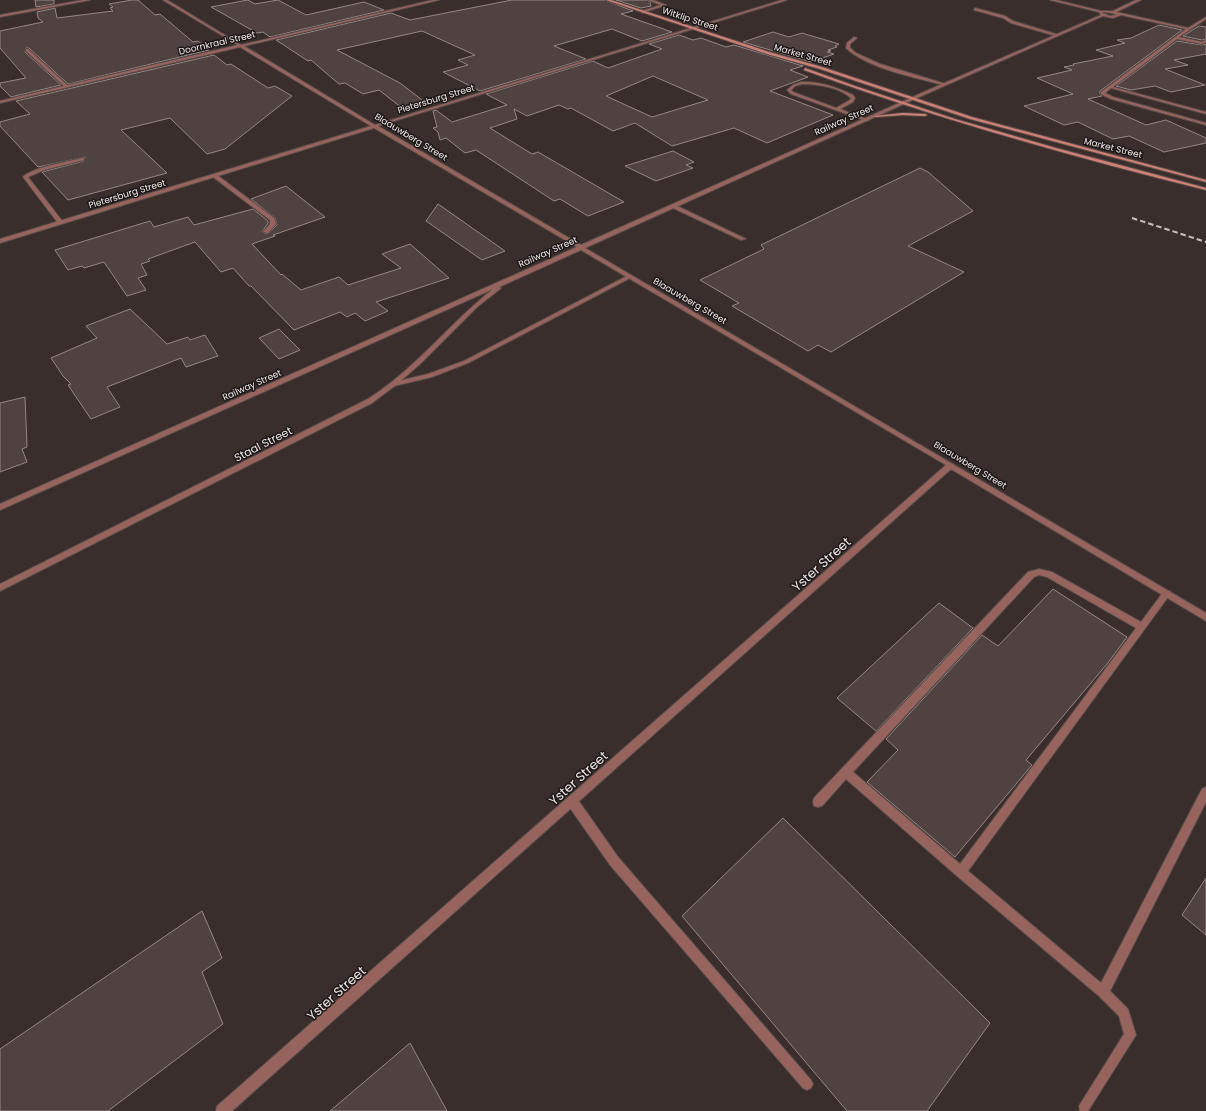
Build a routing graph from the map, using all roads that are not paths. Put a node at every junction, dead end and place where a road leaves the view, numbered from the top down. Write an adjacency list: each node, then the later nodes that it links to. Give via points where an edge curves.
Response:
1 (88, 0): 14 (street)
2 (165, 0): 23 (street, Blaauwberg Street)
3 (437, 0): 23 (street, Doornkraal Street)
4 (608, 0): 10 (main road, Witklip Street)
5 (650, 0): 10 (street, via 664,5)
6 (785, 0): 16 (street, Pietersburg Street)
7 (1052, 0): 12 (street)
8 (1139, 0): 11 (street)
9 (975, 9): 19 (street, via 1004,16 1012,22)
10 (642, 12): 16 (main road, Witklip Street)
11 (1113, 12): 12 (street); 13 (street)
12 (1102, 13): 13 (street); 19 (street, Railway Street)
13 (1119, 15): 17 (street); 18 (street)
14 (0, 16)
15 (1206, 18): 17 (street)
16 (693, 29): 25 (main road, Witklip Street); 38 (street, Pietersburg Street)
17 (1189, 29): 18 (street)
18 (1184, 32): 21 (street)
19 (1057, 35): 26 (street, Railway Street)
20 (855, 38): 26 (street, via 848,44 848,48 856,55)
21 (1178, 38): 22 (street); 28 (street)
22 (1204, 44)
23 (241, 46): 27 (street, Doornkraal Street); 38 (street, Blaauwberg Street)
24 (27, 50): 27 (street)
25 (768, 53): 29 (main road, Market Street); 31 (main road, Market Street)
26 (944, 84): 29 (street, Railway Street)
27 (66, 86): 30 (street, Doornkraal Street)
28 (1110, 87): 33 (street); 37 (street, via 1102,93)
29 (911, 99): 31 (street, Railway Street); 41 (main road, Market Street, via 1009,129)
30 (0, 102)
31 (902, 104): 34 (street, Railway Street); 35 (main road, Market Street)
32 (837, 109): 32 (street, via 792,93 789,90 797,84 810,83 852,96 852,101); 36 (street)
33 (1206, 113)
34 (876, 116): 35 (main road); 36 (street, Railway Street)
35 (940, 116): 42 (main road, Market Street, via 1077,156)
36 (867, 120): 43 (street, Railway Street)
37 (1206, 124)
38 (374, 126): 40 (street, Pietersburg Street); 48 (street, Blaauwberg Street)
39 (82, 159): 44 (street, via 35,172 25,178)
40 (215, 176): 44 (street, Pietersburg Street); 45 (street, via 272,219 273,224)
41 (1206, 181)
42 (1206, 189)
43 (673, 206): 46 (street); 48 (street, Railway Street)
44 (60, 222): 47 (street, Pietersburg Street)
45 (266, 232)
46 (743, 239)
47 (0, 241)
48 (579, 248): 49 (street, Blaauwberg Street); 50 (street, Railway Street)
49 (629, 277): 51 (street, via 466,362 430,376); 52 (street, Blaauwberg Street)
50 (508, 280): 51 (street, Staal Street, via 475,306); 53 (street, Railway Street)
51 (394, 384): 54 (street, Staal Street, via 340,417)
52 (952, 465): 55 (street, Blaauwberg Street); 60 (street, Yster Street)
53 (0, 507)
54 (0, 588)
55 (1167, 594): 56 (street, Blaauwberg Street); 57 (street)
56 (1206, 617)
57 (1142, 627): 58 (street, via 1049,574 1031,574); 62 (street)
58 (846, 772): 61 (street); 62 (street)
59 (1206, 792): 63 (street)
60 (572, 801): 64 (street, via 614,861); 66 (street, Yster Street)
61 (818, 802)
62 (961, 872): 63 (street)
63 (1103, 992): 65 (street, via 1124,1013 1130,1035)
64 (807, 1084)
65 (1085, 1106)
66 (222, 1111)

